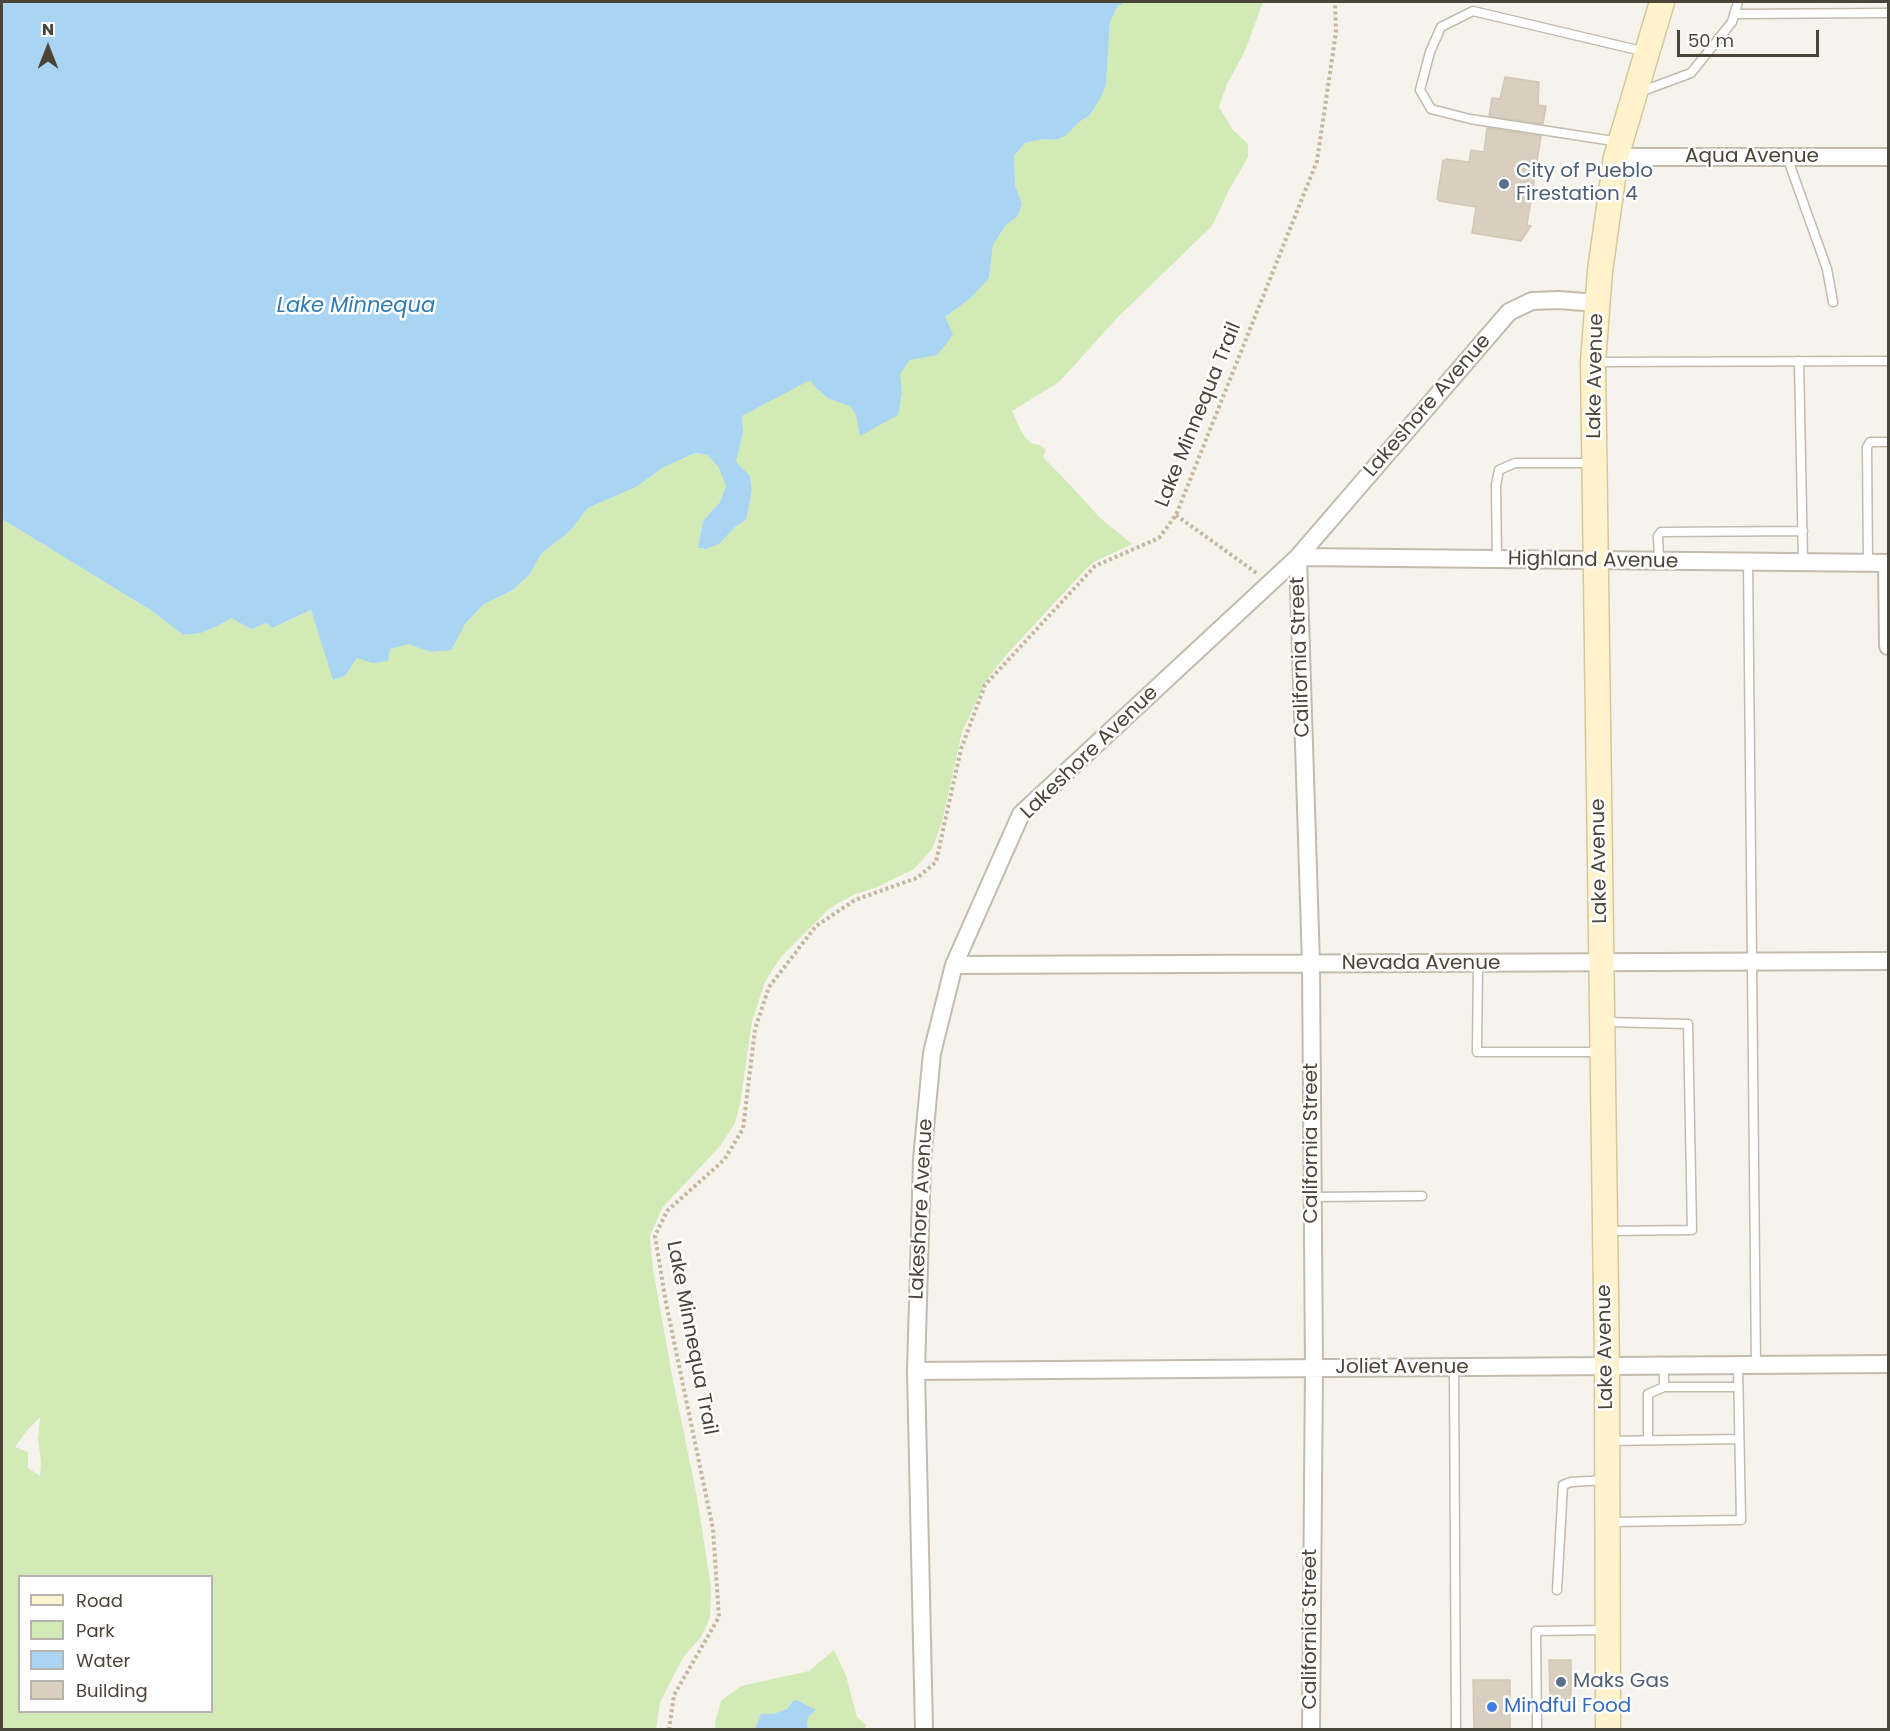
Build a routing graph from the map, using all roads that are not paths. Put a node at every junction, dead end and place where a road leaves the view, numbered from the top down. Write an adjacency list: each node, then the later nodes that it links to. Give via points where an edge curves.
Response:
1 (1662, 2): 5 (main road, Lake Avenue)
2 (1737, 2): 3 (lane)
3 (1734, 14): 4 (lane); 6 (lane, via 1732,22 1691,73)
4 (1888, 14)
5 (1646, 52): 6 (main road, Lake Avenue); 7 (lane, via 1473,11 1441,27 1430,52 1420,90 1431,109)
6 (1634, 94): 7 (main road, Lake Avenue)
7 (1618, 149): 8 (street, Aqua Avenue); 11 (main road, Lake Avenue)
8 (1786, 157): 9 (street, Aqua Avenue); 10 (lane, via 1827,269)
9 (1888, 157)
10 (1833, 302)
11 (1597, 303): 14 (main road, Lake Avenue); 18 (street, Lakeshore Avenue, via 1532,301 1509,312)
12 (1799, 361): 13 (lane); 14 (lane); 17 (lane)
13 (1888, 361)
14 (1593, 362): 16 (main road, Lake Avenue)
15 (1888, 442): 24 (lane, via 1870,442 1867,447)
16 (1594, 463): 19 (lane, via 1515,463 1499,470); 20 (main road, Lake Avenue)
17 (1803, 531): 21 (lane, via 1661,531); 23 (lane)
18 (1298, 557): 19 (street, Highland Avenue); 30 (street, California Street); 32 (street, Lakeshore Avenue, via 1022,814)
19 (1497, 560): 20 (street, Highland Avenue)
20 (1596, 561): 21 (street, Highland Avenue); 29 (main road, Lake Avenue)
21 (1659, 562): 22 (street, Highland Avenue)
22 (1748, 562): 23 (street, Highland Avenue); 28 (lane)
23 (1803, 562): 24 (street, Highland Avenue)
24 (1868, 563): 25 (street, Highland Avenue)
25 (1888, 563): 26 (street)
26 (1888, 646)
27 (1888, 961): 28 (street, Nevada Avenue)
28 (1752, 962): 29 (street, Nevada Avenue); 42 (lane)
29 (1602, 963): 31 (street, Nevada Avenue); 33 (main road, Lake Avenue)
30 (1311, 964): 31 (street, Nevada Avenue); 32 (street, Nevada Avenue); 36 (street, California Street)
31 (1478, 964): 34 (lane, via 1477,1052)
32 (954, 965): 45 (street, Lakeshore Avenue, via 932,1053 922,1160)
33 (1602, 1022): 34 (main road, Lake Avenue); 37 (lane, via 1688,1024 1692,1207 1692,1230)
34 (1603, 1052): 37 (main road, Lake Avenue)
35 (1422, 1196): 36 (lane)
36 (1312, 1197): 43 (street, California Street)
37 (1605, 1231): 39 (main road, Lake Avenue)
38 (1888, 1364): 42 (street, Joliet Avenue)
39 (1606, 1366): 40 (street, Joliet Avenue); 44 (street, Joliet Avenue); 50 (main road, Lake Avenue)
40 (1664, 1366): 41 (street, Joliet Avenue); 46 (lane)
41 (1738, 1366): 42 (street, Joliet Avenue); 47 (lane)
42 (1756, 1366)
43 (1314, 1368): 44 (street, Joliet Avenue); 45 (street, Joliet Avenue); 56 (street, California Street)
44 (1454, 1368): 57 (lane)
45 (916, 1371): 55 (street, Lakeshore Avenue)
46 (1664, 1387): 47 (lane); 49 (lane, via 1648,1394)
47 (1738, 1388): 48 (lane)
48 (1739, 1439): 49 (lane); 52 (lane, via 1741,1520)
49 (1648, 1440): 50 (lane)
50 (1607, 1441): 51 (main road, Lake Avenue)
51 (1607, 1479): 52 (main road, Lake Avenue); 53 (lane, via 1563,1485)
52 (1607, 1522): 54 (main road, Lake Avenue)
53 (1557, 1590)
54 (1608, 1630): 58 (lane, via 1536,1631); 59 (main road, Lake Avenue)
55 (924, 1730)
56 (1311, 1730)
57 (1456, 1730)
58 (1537, 1730)
59 (1608, 1730)

